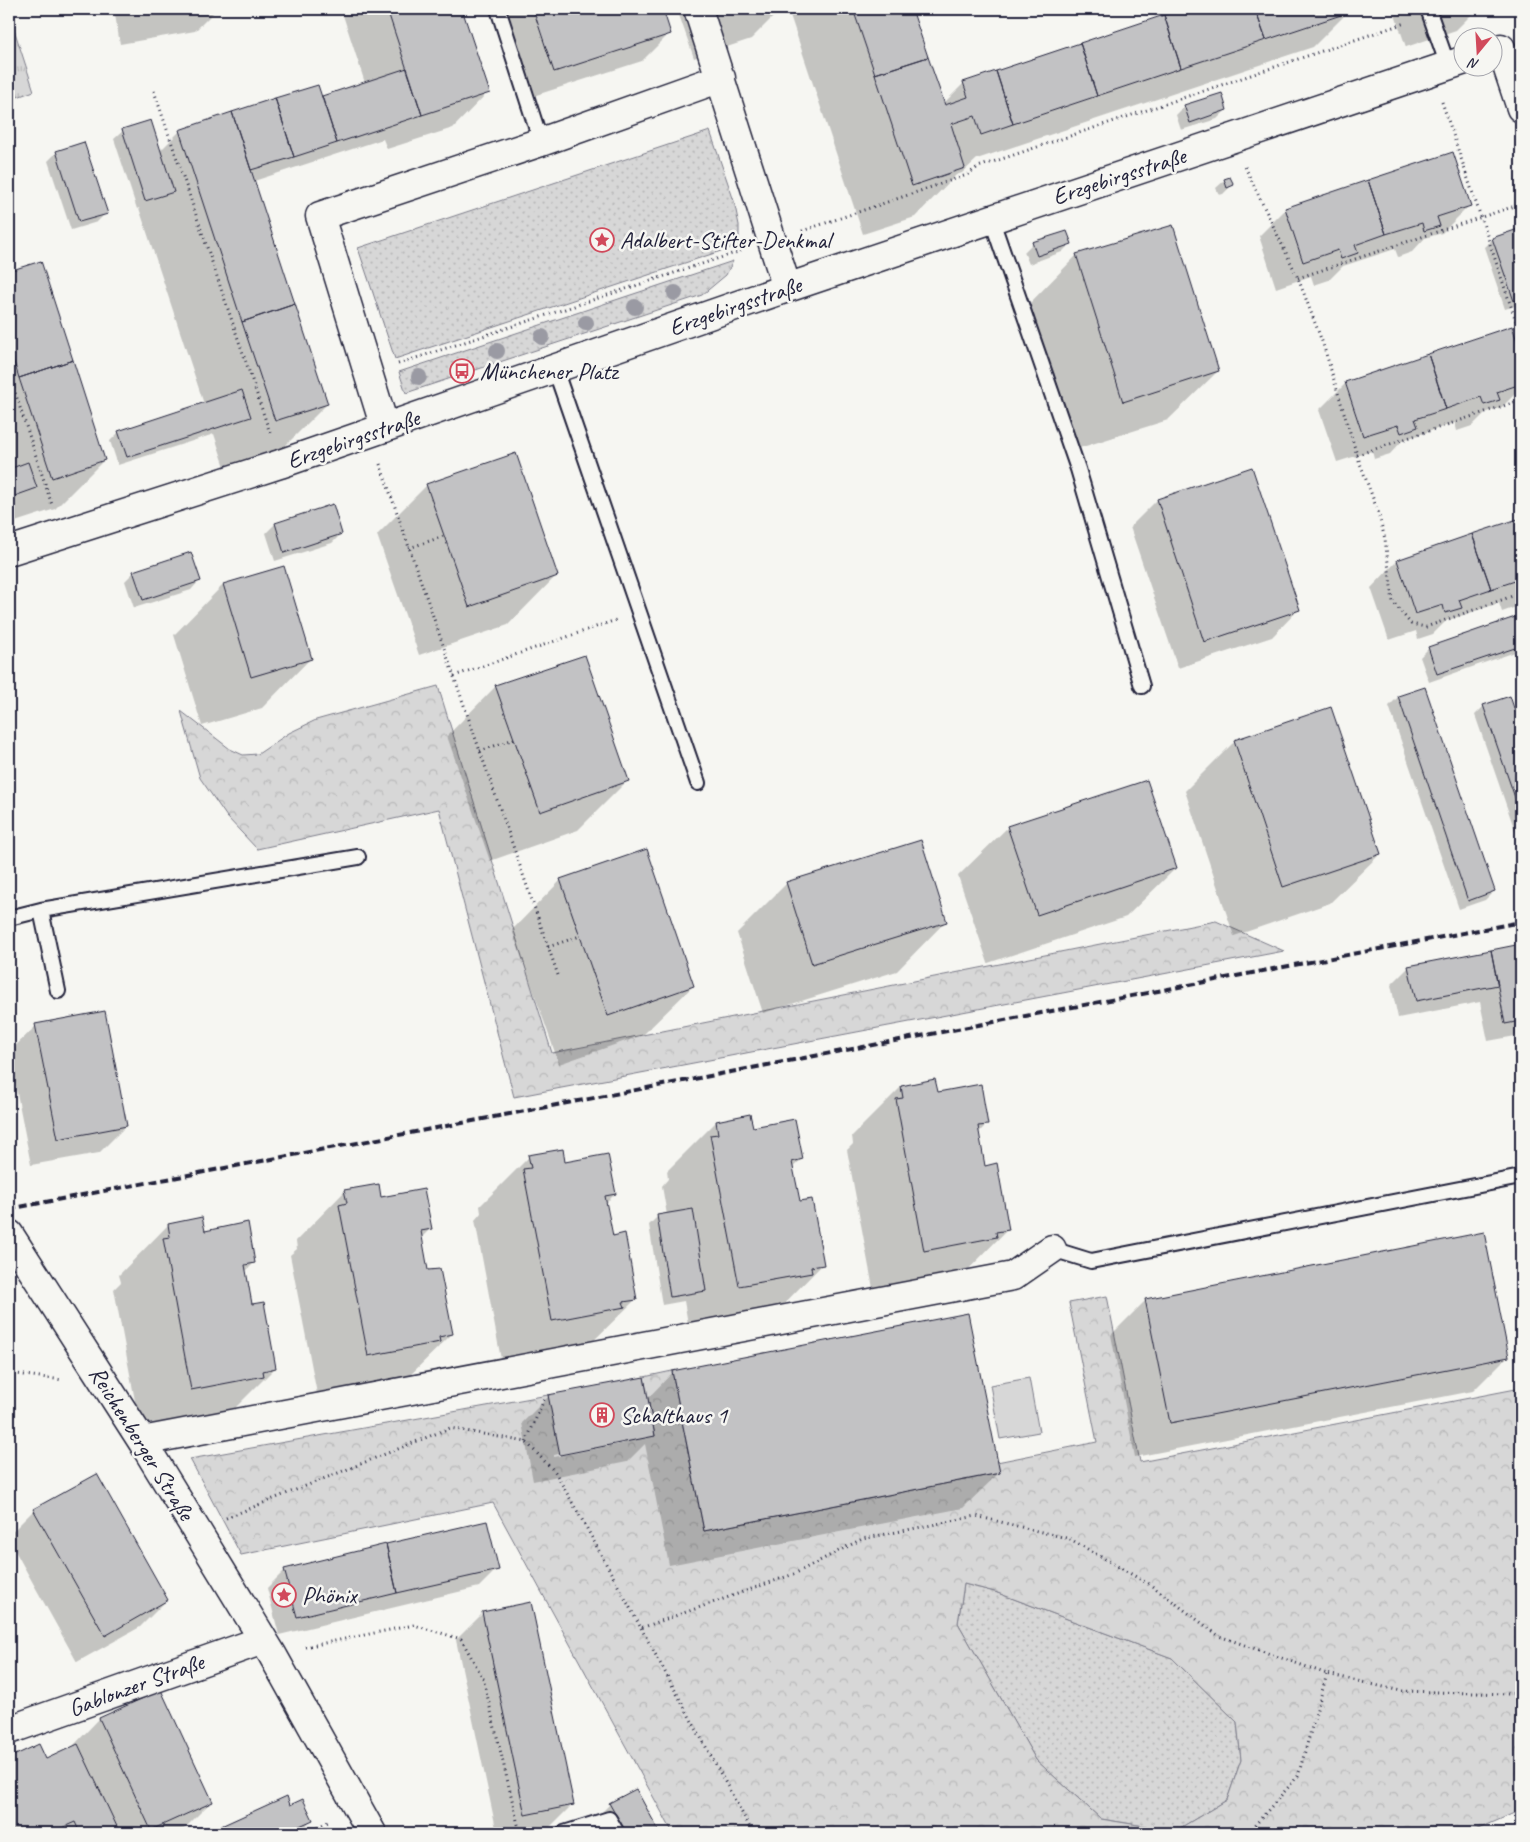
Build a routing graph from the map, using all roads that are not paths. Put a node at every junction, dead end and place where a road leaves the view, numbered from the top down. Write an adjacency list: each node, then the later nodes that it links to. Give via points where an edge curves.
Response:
1 (498, 9): 8 (lane)
2 (698, 9): 6 (street)
3 (1429, 11): 5 (lane)
4 (1505, 47): 7 (street)
5 (1447, 66): 9 (street, Erzgebirgsstraße)
6 (721, 78): 8 (street); 10 (street)
7 (1521, 108)
8 (541, 142): 12 (street, via 320,216 369,374)
9 (991, 218): 10 (street, Erzgebirgsstraße); 14 (lane, via 1078,469)
10 (787, 288): 11 (street, Erzgebirgsstraße)
11 (555, 369): 12 (street, Erzgebirgsstraße); 15 (lane)
12 (378, 430): 13 (street, Erzgebirgsstraße)
13 (9, 551)
14 (1142, 686)
15 (698, 783)
16 (358, 857): 17 (lane)
17 (41, 910): 18 (lane); 19 (lane)
18 (9, 918)
19 (58, 991)
20 (1521, 1177): 22 (lane, via 1091,1261)
21 (9, 1234): 23 (street, Reichenberger Straße)
22 (1052, 1249): 23 (street, via 1013,1276)
23 (142, 1442): 24 (street, Reichenberger Straße)
24 (268, 1647): 25 (street, Gablonzer Straße); 26 (street, Reichenberger Straße)
25 (9, 1730)
26 (372, 1833)
27 (564, 1833): 28 (lane, via 609,1819)
28 (617, 1833)

